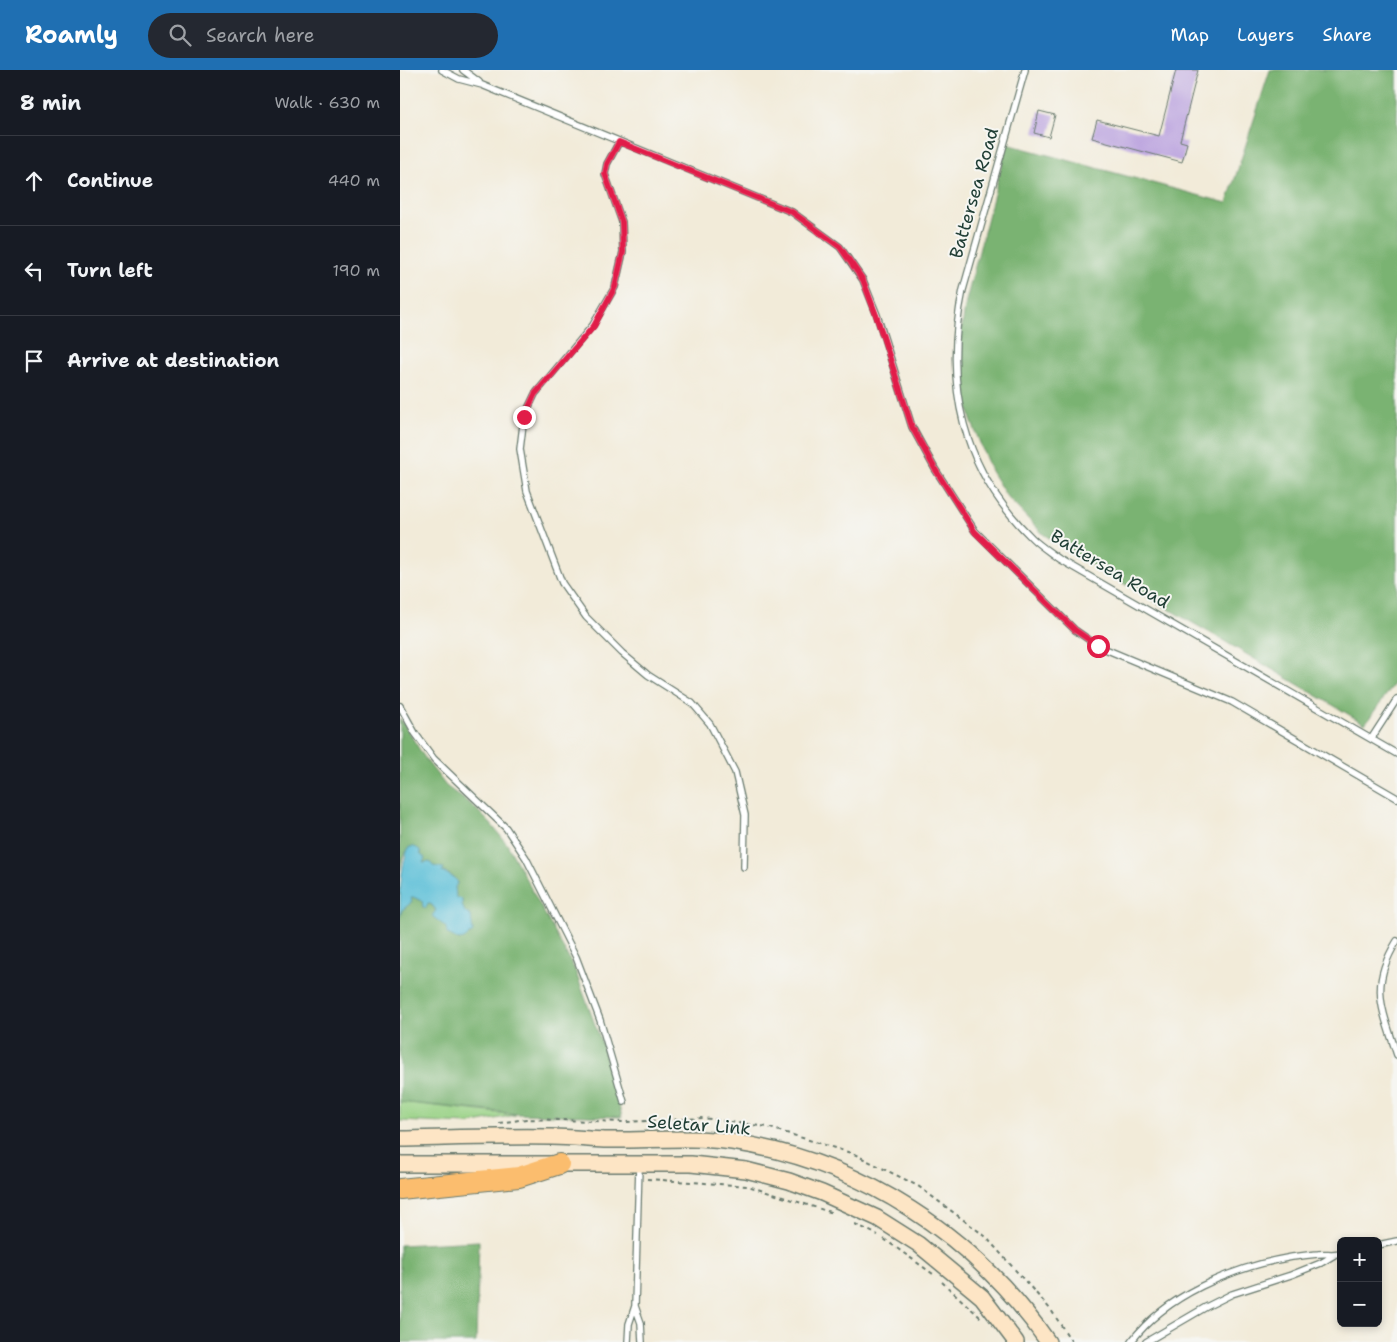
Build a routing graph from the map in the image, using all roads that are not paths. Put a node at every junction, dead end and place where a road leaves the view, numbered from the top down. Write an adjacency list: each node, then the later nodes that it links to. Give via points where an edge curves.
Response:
1 (442, 70): 4 (lane)
2 (463, 70): 4 (lane)
3 (1025, 70): 8 (lane, Battersea Road, via 957,319 956,389 963,425 989,484 1033,539 1059,559)
4 (482, 85): 5 (lane)
5 (619, 142): 10 (lane, via 792,212 840,247 863,280 912,427 935,469 975,532 1075,630 1098,646 1232,702); 11 (lane, via 605,174 622,222 623,252 615,287 594,326 535,394 524,417 520,449 526,482 562,583 586,617 622,653 648,675 692,703 710,724 735,772 745,815)
6 (1397, 698): 8 (lane)
7 (400, 706): 14 (lane, via 434,759 506,828 526,858 576,957 600,1020)
8 (1371, 739): 9 (lane, Battersea Road)
9 (1397, 754)
10 (1397, 798)
11 (744, 867)
12 (1397, 941): 13 (lane, via 1383,969 1380,985 1385,1017)
13 (1397, 1055)
14 (624, 1102)
15 (400, 1139): 16 (main road, Seletar Link)
16 (620, 1139): 19 (main road, via 639,1152); 29 (main road, Seletar Link, via 732,1142 802,1158 857,1178 913,1210 964,1247 1028,1315)
17 (400, 1164): 18 (main road)
18 (559, 1164): 19 (main road); 20 (highway, via 520,1177)
19 (639, 1171): 25 (lane); 28 (main road, via 691,1164 746,1170 822,1193 877,1218 918,1244 982,1297)
20 (400, 1188)
21 (1397, 1241): 22 (lane)
22 (1382, 1244)
23 (1337, 1254): 30 (lane, via 1251,1266 1213,1280 1167,1306 1142,1328)
24 (1337, 1255): 31 (lane, via 1291,1275 1232,1294)
25 (635, 1306): 26 (lane); 27 (lane, via 641,1323)
26 (628, 1342)
27 (642, 1342)
28 (1016, 1342)
29 (1048, 1342)
30 (1132, 1342)
31 (1146, 1342)

